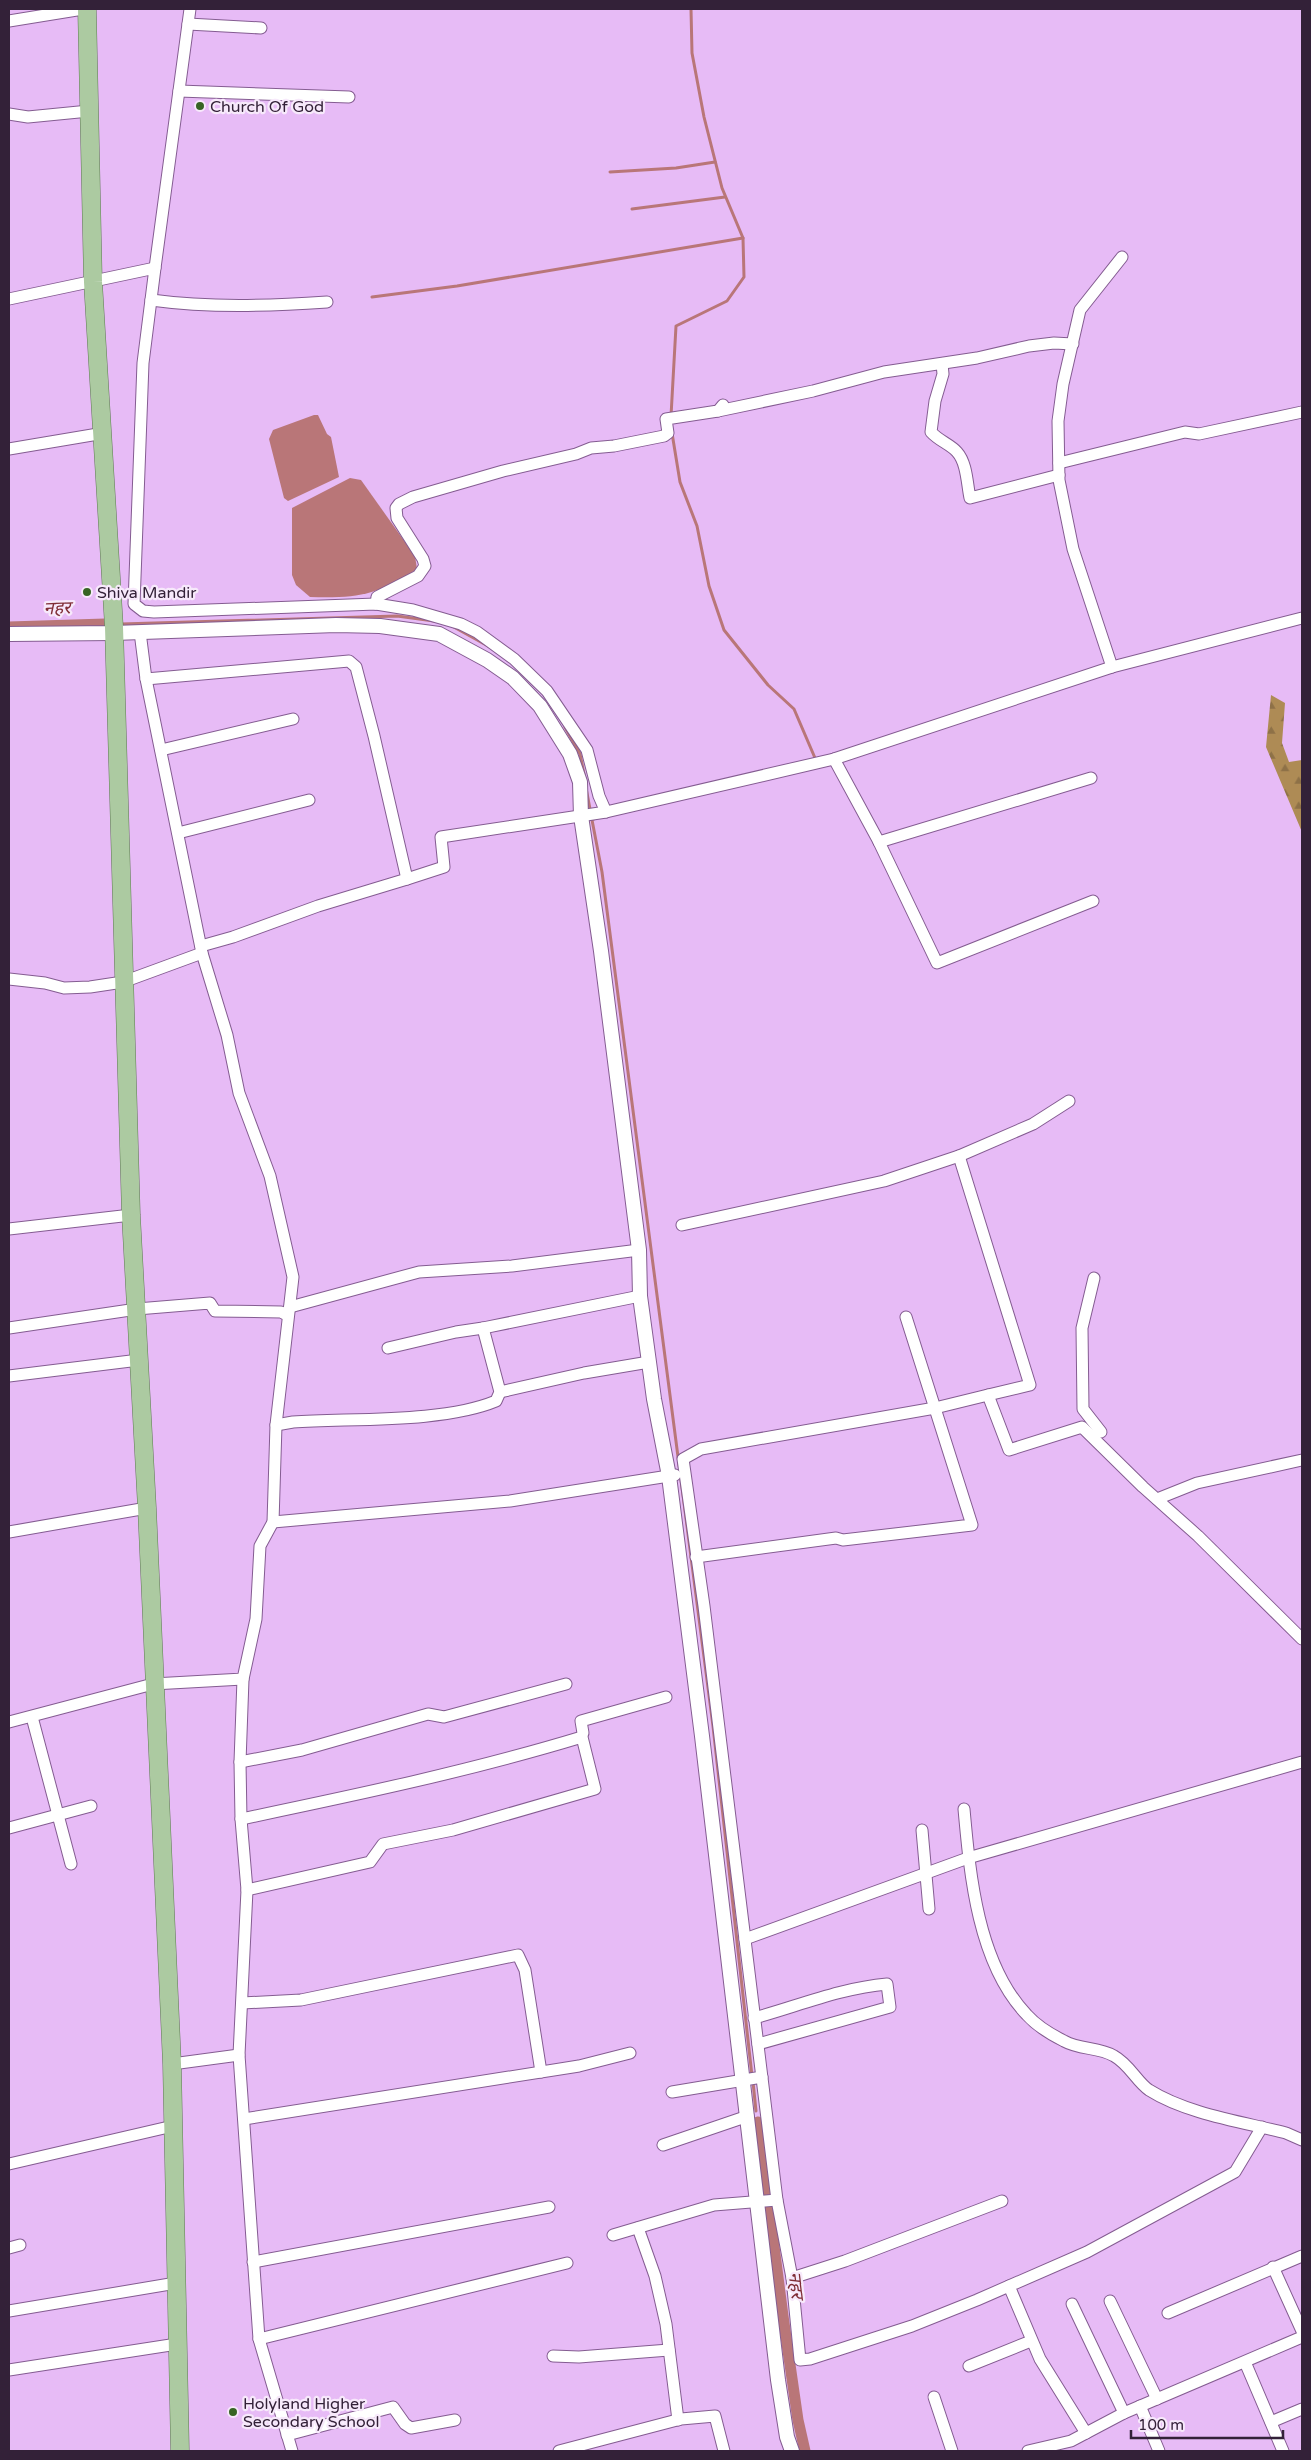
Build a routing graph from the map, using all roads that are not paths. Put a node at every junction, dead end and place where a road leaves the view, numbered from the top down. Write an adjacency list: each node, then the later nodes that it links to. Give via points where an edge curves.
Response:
1 (83, 9): 4 (street)
2 (88, 9): 9 (main road)
3 (190, 9): 5 (street)
4 (9, 21)
5 (188, 24): 6 (street); 7 (street)
6 (261, 28)
7 (179, 91): 8 (street); 12 (street)
8 (349, 97)
9 (89, 111): 10 (street, via 28,117); 13 (main road)
10 (9, 114)
11 (1122, 257): 17 (street, via 1080,310)
12 (155, 268): 13 (street); 15 (street)
13 (93, 282): 14 (street); 20 (main road)
14 (9, 299)
15 (151, 300): 16 (street, via 194,305 258,306); 24 (street, via 143,363 134,604 142,611 154,612)
16 (327, 302)
17 (1072, 344): 18 (street, via 1029,346); 22 (street, via 1058,421)
18 (942, 364): 23 (street, via 931,432 963,460 970,498); 24 (street, via 884,372 813,391 666,419 668,432 664,436 591,448 413,497 399,504 397,518 424,559 425,566 418,576 378,597)
19 (1302, 412): 22 (street, via 1199,434 1185,432)
20 (104, 433): 21 (street); 27 (main road)
21 (9, 449)
22 (1059, 463): 23 (street)
23 (1059, 475): 29 (street, via 1073,549)
24 (376, 604): 36 (street, via 413,610 461,624 477,632 532,675 547,690 587,750)
25 (1302, 618): 29 (street)
26 (140, 632): 27 (street); 30 (street); 37 (street, via 336,625 380,626 439,634 513,678 540,706 570,754 580,782)
27 (114, 633): 28 (street); 44 (main road)
28 (9, 634)
29 (1112, 667): 33 (street)
30 (146, 679): 32 (street); 40 (street, via 349,661 356,667)
31 (293, 719): 32 (street)
32 (161, 750): 38 (street)
33 (834, 759): 36 (street); 39 (street)
34 (1091, 778): 39 (street)
35 (309, 800): 38 (street)
36 (606, 812): 37 (street)
37 (581, 816): 40 (street, via 441,837 444,867); 50 (street)
38 (178, 833): 42 (street)
39 (879, 842): 41 (street, via 937,963)
40 (407, 879): 42 (street, via 318,906)
41 (1093, 900)
42 (201, 949): 44 (street); 54 (street, via 227,1035 239,1093 270,1176 294,1277)
43 (9, 979): 44 (street, via 64,988)
44 (123, 982): 47 (main road)
45 (1069, 1101): 46 (street, via 1033,1124)
46 (959, 1156): 48 (street, via 884,1181); 63 (street, via 1030,1385)
47 (131, 1215): 49 (street); 53 (main road)
48 (682, 1225)
49 (9, 1229)
50 (639, 1250): 52 (street); 54 (street, via 512,1266 419,1272)
51 (1094, 1278): 66 (street, via 1082,1328 1083,1410)
52 (640, 1296): 57 (street); 60 (street)
53 (137, 1309): 54 (street, via 210,1303 215,1311); 56 (street); 59 (main road)
54 (289, 1311): 65 (street)
55 (906, 1317): 64 (street)
56 (9, 1328)
57 (483, 1328): 58 (street); 62 (street)
58 (388, 1348)
59 (139, 1360): 61 (street); 70 (main road)
60 (650, 1362): 62 (street); 68 (street, via 654,1399)
61 (9, 1376)
62 (500, 1392): 65 (street, via 496,1401 478,1408)
63 (988, 1396): 64 (street); 69 (street, via 1009,1450 1082,1427)
64 (935, 1408): 68 (street, via 701,1449 683,1459); 73 (street, via 972,1525 843,1540 836,1538)
65 (276, 1425): 71 (street)
66 (1101, 1432)
67 (1302, 1460): 69 (street, via 1197,1483)
68 (675, 1475): 71 (street, via 510,1501); 73 (street); 104 (street)
69 (1157, 1499): 74 (street)
70 (147, 1508): 72 (street); 76 (main road)
71 (273, 1522): 75 (street, via 260,1546 256,1619)
72 (9, 1532)
73 (696, 1557): 95 (street)
74 (1302, 1639)
75 (243, 1679): 76 (street); 82 (street)
76 (154, 1684): 79 (street); 101 (main road)
77 (566, 1684): 82 (street, via 444,1717 428,1714 302,1750)
78 (666, 1697): 81 (street, via 582,1721)
79 (32, 1717): 80 (street); 86 (street)
80 (9, 1722)
81 (583, 1733)
82 (240, 1762): 87 (street)
83 (1302, 1762): 90 (street)
84 (91, 1806): 86 (street)
85 (964, 1809): 90 (street)
86 (58, 1815): 88 (street); 91 (street)
87 (241, 1819): 93 (street); 93 (street, via 388,1788 582,1737 595,1789 453,1830 383,1844 370,1862)
88 (9, 1828)
89 (922, 1830): 92 (street)
90 (968, 1858): 92 (street); 109 (street, via 983,1934 1006,1986 1027,2016 1065,2042 1105,2051 1118,2058 1147,2089 1181,2106)
91 (71, 1864)
92 (926, 1873): 94 (street); 95 (street)
93 (247, 1890): 96 (street)
94 (928, 1909)
95 (745, 1939): 97 (street)
96 (242, 2003): 100 (street); 102 (street, via 301,2000 518,1954 525,1970)
97 (754, 2018): 98 (street); 98 (street, via 828,1995 887,1984 890,2007)
98 (758, 2044): 103 (street)
99 (630, 2053): 102 (street)
100 (239, 2055): 101 (street); 107 (street)
101 (172, 2064): 108 (main road)
102 (541, 2072): 107 (street)
103 (762, 2077): 104 (street); 114 (street)
104 (743, 2081): 105 (street); 106 (street)
105 (672, 2092)
106 (748, 2116): 111 (street); 113 (street)
107 (244, 2119): 120 (street)
108 (173, 2126): 112 (street); 124 (main road)
109 (1262, 2126): 110 (street); 125 (street, via 1235,2172 1087,2252)
110 (1302, 2140)
111 (663, 2145)
112 (9, 2164)
113 (758, 2200): 114 (street); 117 (street, via 714,2205); 154 (street, via 778,2380)
114 (777, 2200): 123 (street)
115 (1002, 2201): 123 (street)
116 (549, 2207): 120 (street)
117 (638, 2228): 118 (street); 135 (street, via 655,2276)
118 (613, 2235)
119 (1302, 2256): 122 (street)
120 (253, 2262): 132 (street)
121 (567, 2263): 132 (street)
122 (1273, 2267): 129 (street); 130 (street)
123 (792, 2278): 125 (street, via 800,2360 904,2329)
124 (176, 2282): 128 (street); 134 (main road)
125 (1009, 2286): 133 (street)
126 (1110, 2301): 141 (street)
127 (1072, 2304): 144 (street)
128 (9, 2311)
129 (1168, 2313)
130 (1302, 2331)
131 (1302, 2337): 137 (street)
132 (259, 2339): 149 (street)
133 (1031, 2341): 138 (street); 148 (street)
134 (177, 2344): 139 (street); 150 (main road)
135 (669, 2350): 136 (street); 146 (street)
136 (553, 2356)
137 (1245, 2362): 141 (street); 147 (street)
138 (969, 2366)
139 (9, 2370)
140 (934, 2397): 155 (street)
141 (1157, 2399): 142 (street)
142 (1140, 2406): 144 (street); 157 (street)
143 (1302, 2409): 147 (street)
144 (1124, 2413): 148 (street)
145 (455, 2420): 149 (street, via 410,2428 393,2407)
146 (678, 2420): 152 (street); 153 (street, via 715,2416)
147 (1271, 2422): 158 (street)
148 (1086, 2433): 156 (street, via 1071,2441)
149 (287, 2435): 151 (street)
150 (180, 2451)
151 (292, 2451)
152 (559, 2451)
153 (724, 2451)
154 (792, 2451)
155 (952, 2451)
156 (1028, 2451)
157 (1159, 2451)
158 (1283, 2451)

